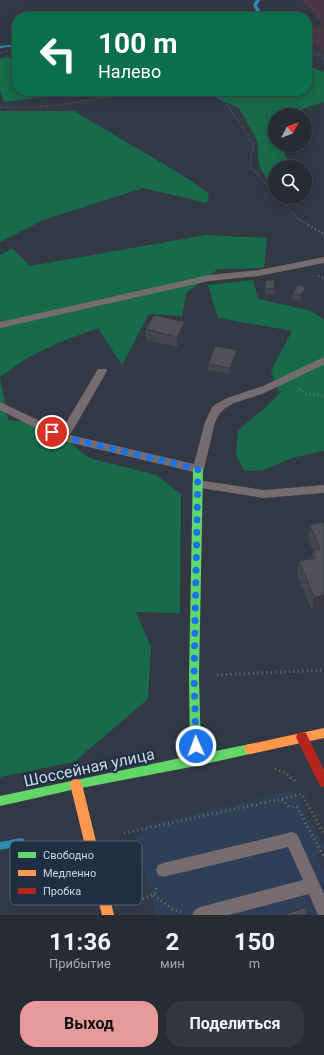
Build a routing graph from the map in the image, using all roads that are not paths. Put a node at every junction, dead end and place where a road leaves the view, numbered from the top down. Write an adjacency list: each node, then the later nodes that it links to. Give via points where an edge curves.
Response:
1 (324, 260): 2 (lane, via 259,273 209,278)
2 (0, 325)
3 (324, 360): 7 (lane, via 288,379 226,403 217,410 212,418)
4 (102, 372): 6 (lane)
5 (0, 406): 6 (lane)
6 (63, 437): 7 (lane)
7 (198, 469): 8 (street)
8 (198, 484): 9 (lane, via 264,494); 12 (street, via 194,676)
9 (324, 488)
10 (324, 733): 11 (street, Шоссейная улица)
11 (302, 737): 12 (street, Шоссейная улица); 13 (street)
12 (196, 761): 14 (street, Шоссейная улица)
13 (324, 782)
14 (76, 784): 15 (street, Шоссейная улица); 16 (street)
15 (0, 801)
16 (90, 841)
17 (163, 870): 18 (lane, via 292,839)
18 (313, 885): 20 (lane); 22 (lane)
19 (106, 905): 21 (street)
20 (324, 911)
21 (108, 915)
22 (200, 915)

